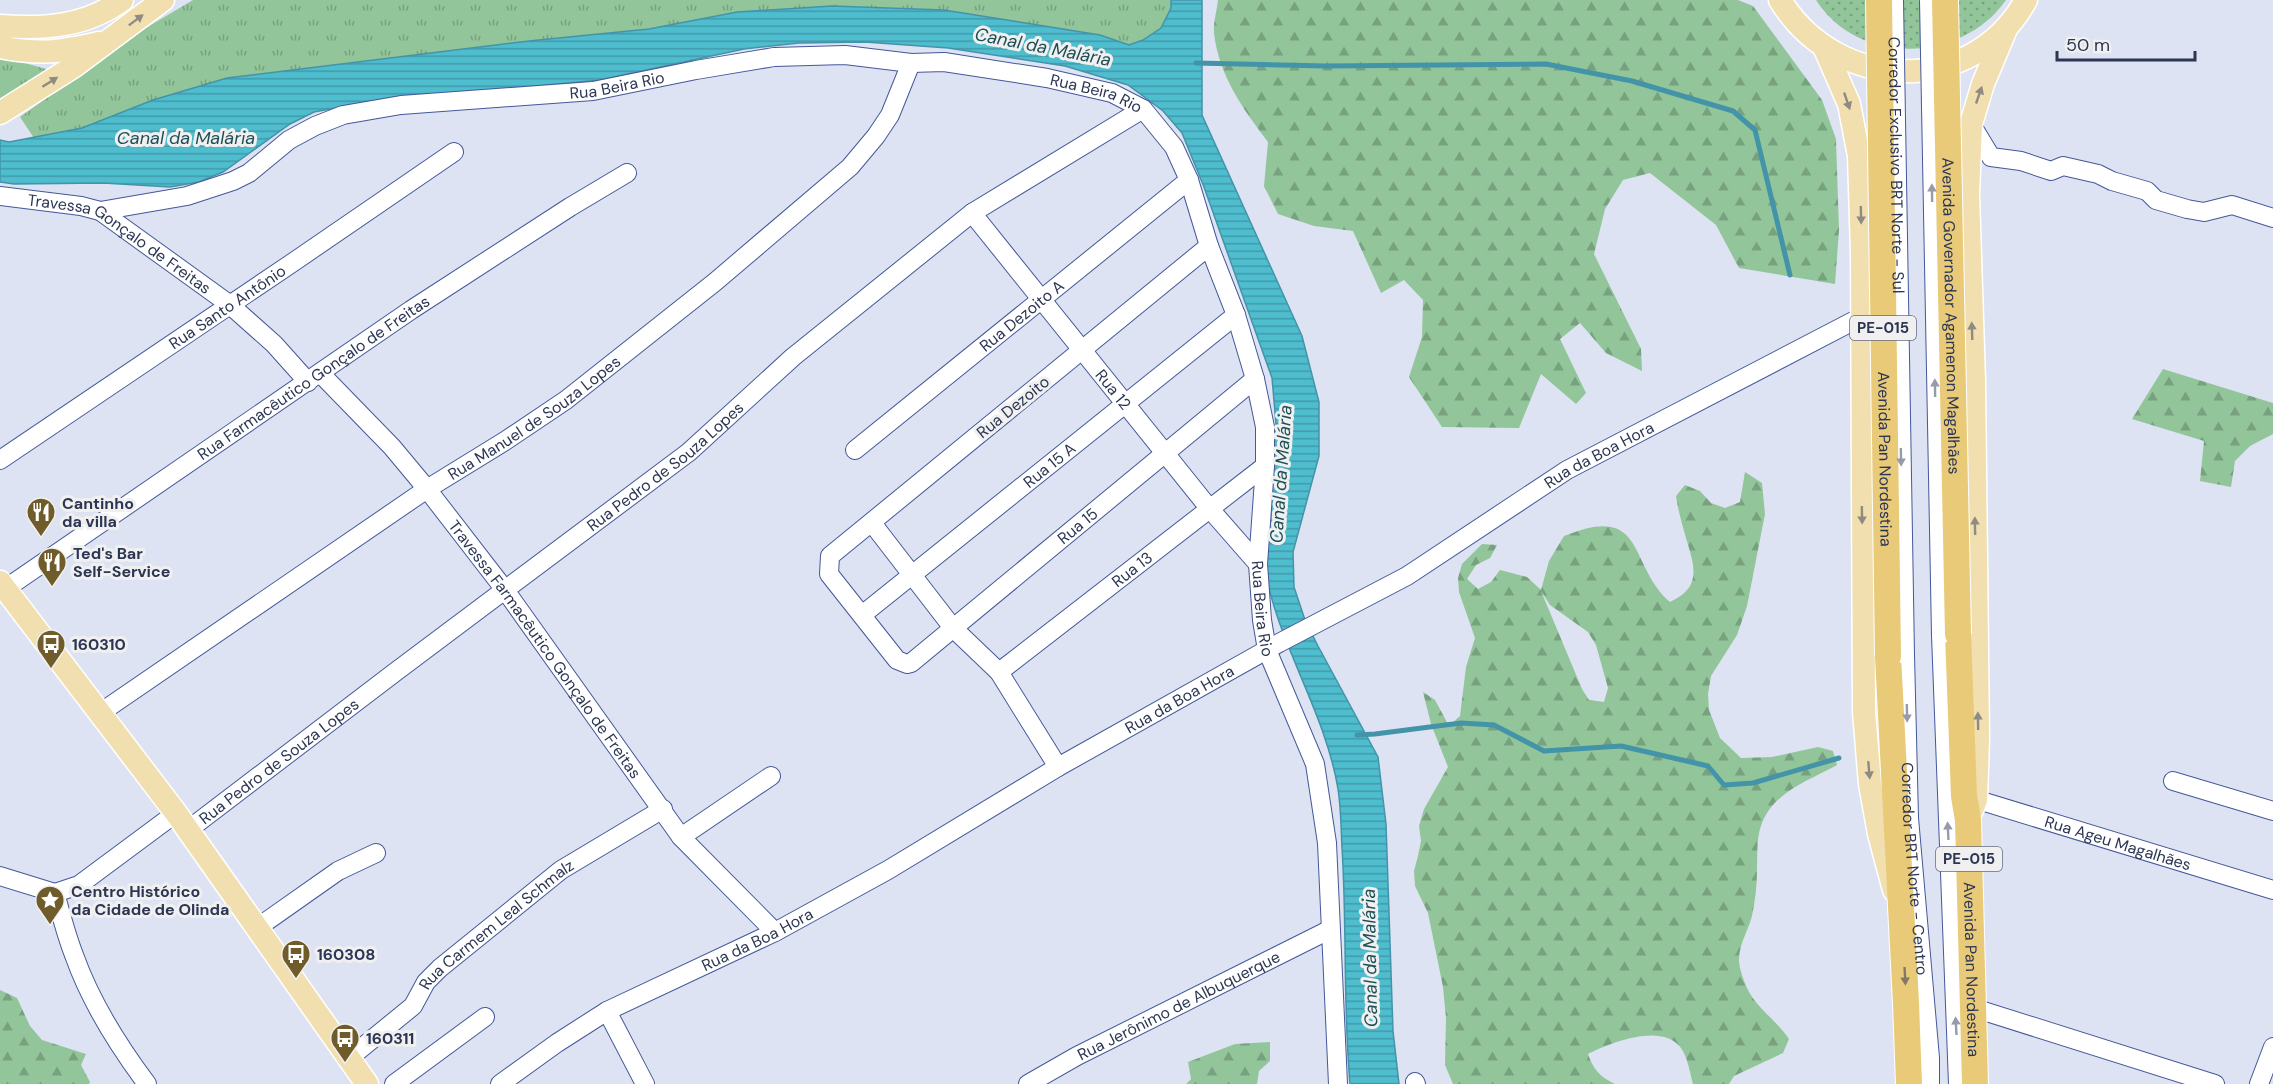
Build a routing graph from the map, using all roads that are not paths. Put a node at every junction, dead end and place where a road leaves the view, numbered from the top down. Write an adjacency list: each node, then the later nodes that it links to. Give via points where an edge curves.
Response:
1 (122, 0): 10 (main road, via 90,18 66,25 35,29)
2 (163, 0): 11 (main road, one-way to 2)
3 (1780, 0): 13 (main road, via 1793,19)
4 (1879, 0): 49 (highway, Avenida Pan Nordestina / PE-015, bridge)
5 (1894, 0): 49 (street, Corredor Exclusivo BRT Norte - Sul, one-way to 49, bridge)
6 (1929, 0): 47 (street, Corredor BRT Norte - Centro, one-way to 6, bridge)
7 (1945, 0): 47 (highway, Avenida Governador Agamenon Magalhães / PE-015, bridge)
8 (2041, 0): 9 (main road)
9 (2016, 15): 13 (main road, via 1984,47 1960,61 1933,69 1905,72 1868,67); 17 (main road, Avenida Pan Nordestina, one-way to 9, via 1983,84)
10 (0, 26)
11 (110, 41): 12 (main road, via 52,52); 16 (main road, one-way to 11)
12 (0, 47)
13 (1825, 49): 29 (main road, Avenida Pan Nordestina, one-way to 29, via 1849,104 1859,156)
14 (911, 63): 15 (street, Rua Beira Rio, via 944,62 1047,78 1112,93); 22 (street, Rua Beira Rio, via 845,55 774,57 593,91 401,105 343,115 289,140 233,182); 38 (street, Rua Manuel de Souza Lopes, via 890,115 850,167 832,183 566,400)
15 (1143, 109): 20 (street, Rua Beira Rio, via 1174,147); 23 (street, Rua Pedro de Souza Lopes)
16 (0, 112)
17 (1971, 124): 24 (street, via 1992,157 2051,171 2063,166 2098,174 2187,210 2204,212 2232,205); 55 (main road, Avenida Pan Nordestina, one-way to 17, via 1978,739 1968,194)
18 (454, 152): 27 (street, Rua Santo Antônio)
19 (627, 173): 31 (street, Rua Farmacêutico Gonçalo de Freitas, via 411,309)
20 (1189, 180): 25 (street, Rua Beira Rio); 26 (street, Rua Dezoito A)
21 (0, 196): 22 (street, Travessa Gonçalo de Freitas)
22 (100, 211): 27 (street, Travessa Gonçalo de Freitas)
23 (972, 213): 26 (street, Rua 12); 44 (street, Rua Pedro de Souza Lopes, via 793,357 689,452)
24 (2273, 218)
25 (1209, 246): 28 (street, Rua Beira Rio); 30 (street, Rua Dezoito)
26 (1041, 298): 30 (street, Rua 12); 34 (street, Rua Dezoito A)
27 (229, 304): 31 (street, Travessa Gonçalo de Freitas); 36 (street, Rua Santo Antônio)
28 (1236, 315): 32 (street, Rua Beira Rio); 33 (street, Rua 15 A)
29 (1861, 317): 48 (street, Rua da Boa Hora, via 1567,470 1407,576); 64 (main road, Avenida Pan Nordestina, one-way to 64, via 1864,712 1870,784)
30 (1082, 350): 33 (street, Rua 12); 40 (street, Rua Dezoito)
31 (314, 377): 38 (street, Travessa Gonçalo de Freitas, via 392,447); 43 (street, Rua Farmacêutico Gonçalo de Freitas)
32 (1255, 379): 35 (street, Rua 15); 37 (street, Rua Beira Rio, via 1265,427)
33 (1125, 404): 35 (street, Rua 12); 42 (street, Rua 15 A)
34 (855, 450)
35 (1166, 454): 39 (street, Rua 12); 46 (street, Rua 15)
36 (0, 460)
37 (1264, 466): 39 (street, Rua 13); 41 (street, Rua Beira Rio)
38 (427, 489): 44 (street, Travessa Farmacêutico Gonçalo de Freitas); 51 (street, Rua Manuel de Souza Lopes)
39 (1209, 508): 41 (street, Rua 12); 50 (street, Rua 13)
40 (872, 522): 42 (street); 45 (street, Rua Dezoito, via 830,556 829,574)
41 (1258, 564): 48 (street, Rua Beira Rio, via 1262,620)
42 (912, 575): 45 (street, Rua 15 A); 46 (street)
43 (2, 585): 51 (main road)
44 (505, 590): 56 (street, Travessa Farmacêutico Gonçalo de Freitas); 58 (street, Rua Pedro de Souza Lopes)
45 (862, 615): 46 (street, Rua 15, via 897,660 907,664)
46 (953, 628): 50 (street)
47 (1950, 634): 55 (highway, Avenida Pan Nordestina / PE-015); 82 (street, Corredor BRT Norte - Centro, one-way to 47)
48 (1273, 646): 52 (street, Rua da Boa Hora); 66 (street, Rua Beira Rio, via 1315,764 1327,843)
49 (1897, 655): 64 (highway, Avenida Pan Nordestina / PE-015); 81 (street, Corredor BRT Norte - Centro, one-way to 81)
50 (999, 672): 52 (street)
51 (100, 713): 58 (main road)
52 (1058, 767): 67 (street, Rua da Boa Hora, via 888,870)
53 (771, 776): 59 (street)
54 (2173, 781): 57 (street)
55 (1970, 805): 62 (street, Rua Ageu Magalhães); 68 (highway, Avenida Pan Nordestina / PE-015)
56 (663, 809): 59 (street); 72 (street, Rua Carmem Leal Schmalz, via 561,870 433,975 413,1006)
57 (2273, 811)
58 (182, 822): 63 (street, Rua Pedro de Souza Lopes, via 79,885); 65 (main road)
59 (681, 837): 67 (street)
60 (376, 853): 65 (street, via 338,871)
61 (0, 876): 63 (street)
62 (2273, 890)
63 (55, 893): 73 (street, via 74,956 92,998)
64 (1901, 918): 80 (highway, Avenida Pan Nordestina / PE-015, one-way to 80)
65 (257, 928): 72 (main road)
66 (1329, 930): 78 (street, Rua Jerônimo de Albuquerque); 79 (street, Rua Beira Rio)
67 (775, 932): 69 (street, Rua da Boa Hora)
68 (1974, 1008): 83 (highway, Avenida Pan Nordestina / PE-015); 84 (street)
69 (607, 1011): 76 (street, Rua da Boa Hora); 77 (street)
70 (485, 1017): 75 (street)
71 (2273, 1047): 85 (street)
72 (348, 1059): 74 (main road)
73 (147, 1084)
74 (367, 1084)
75 (394, 1084)
76 (500, 1084)
77 (645, 1084)
78 (1028, 1084)
79 (1338, 1084)
80 (1909, 1084)
81 (1930, 1084)
82 (1958, 1084)
83 (1975, 1084)
84 (2215, 1084)
85 (2259, 1084)

